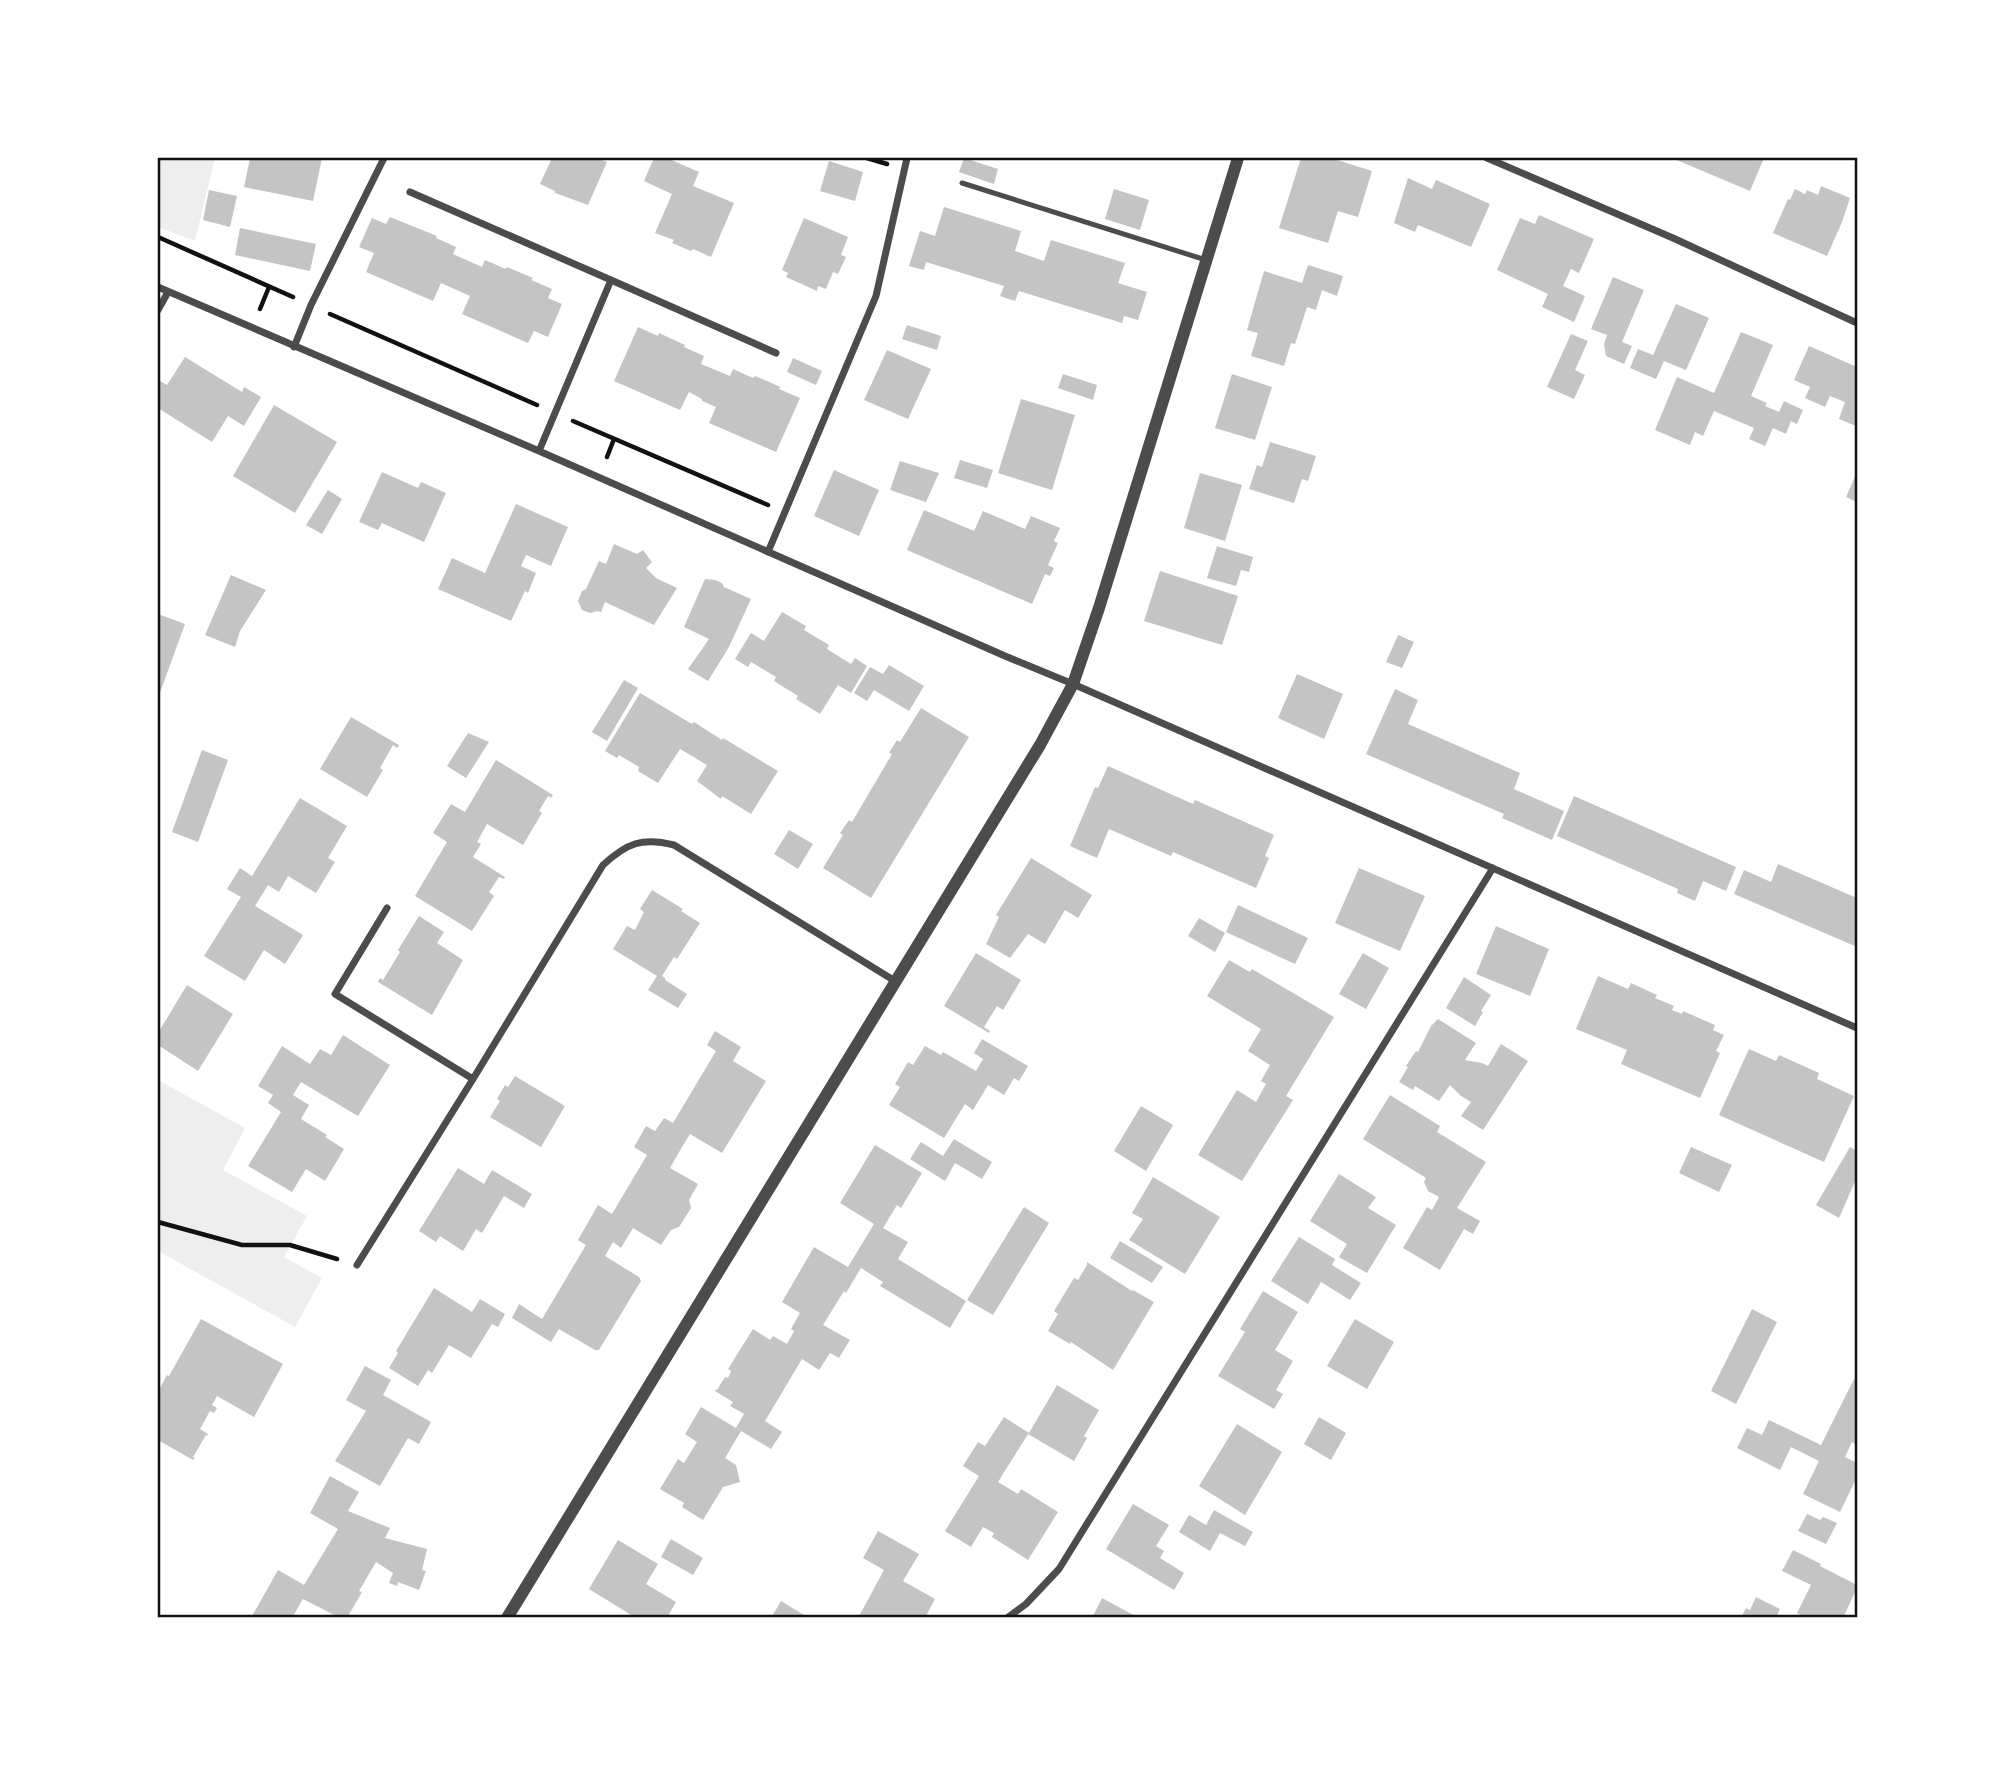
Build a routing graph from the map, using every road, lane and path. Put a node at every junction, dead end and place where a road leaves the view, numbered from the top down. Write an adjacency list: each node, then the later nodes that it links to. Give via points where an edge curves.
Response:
1 (384, 158): 12 (street)
2 (907, 158): 19 (street, via 876,296)
3 (1238, 158): 8 (street)
4 (1488, 158): 14 (street)
5 (962, 183): 8 (lane)
6 (410, 192): 9 (street)
7 (158, 237): 12 (path)
8 (1206, 260): 21 (street)
9 (611, 280): 16 (street); 17 (street)
10 (158, 287): 11 (street)
11 (168, 292): 13 (street); 15 (street)
12 (311, 305): 15 (street); 17 (path)
13 (158, 310)
14 (1857, 323)
15 (294, 347): 18 (street)
16 (776, 353)
17 (555, 413): 18 (street); 19 (path)
18 (539, 451): 20 (street)
19 (784, 513): 20 (street)
20 (768, 552): 21 (street)
21 (1073, 684): 22 (street); 24 (street)
22 (1493, 868): 25 (street); 30 (street, via 1059,1570)
23 (387, 908): 26 (street, via 335,994)
24 (895, 981): 26 (street, via 674,845 655,840 636,844 620,850 603,865); 29 (street)
25 (1857, 1028)
26 (473, 1079): 28 (street)
27 (158, 1222): 28 (path, via 242,1245 290,1245)
28 (357, 1265)
29 (507, 1618)
30 (1007, 1618)

